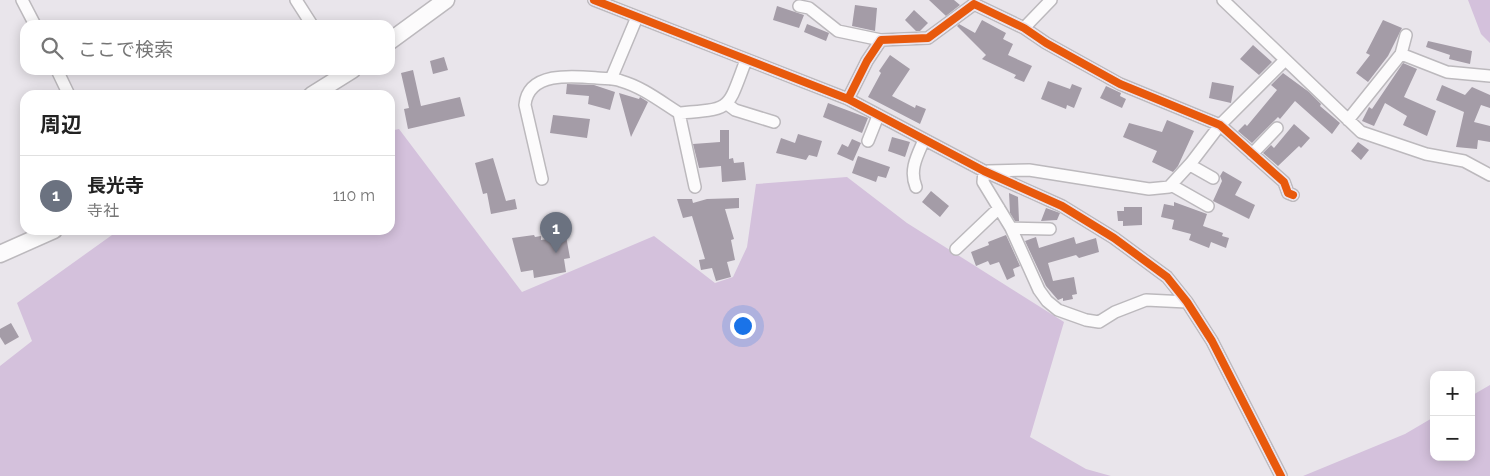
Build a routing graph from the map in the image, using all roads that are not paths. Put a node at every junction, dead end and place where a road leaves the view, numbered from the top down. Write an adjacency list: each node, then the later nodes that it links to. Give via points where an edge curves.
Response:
1 (22, 0): 9 (street)
2 (296, 0): 10 (street)
3 (446, 0): 13 (street)
4 (1051, 0): 11 (street)
5 (1223, 0): 17 (street)
6 (599, 1): 8 (street)
7 (799, 6): 14 (street, via 809,8 838,32)
8 (637, 17): 16 (street); 21 (street)
9 (32, 20)
10 (309, 20)
11 (1024, 28): 14 (street, via 974,4 928,38); 30 (street, via 1046,44 1120,84)
12 (1406, 35): 15 (street)
13 (395, 37)
14 (881, 40): 24 (street, via 866,60)
15 (1401, 54): 20 (street, via 1447,72); 28 (street)
16 (746, 60): 24 (street); 25 (street)
17 (1285, 60): 28 (street); 30 (street)
18 (59, 75): 22 (street)
19 (341, 75): 23 (street)
20 (1490, 76)
21 (611, 79): 26 (street, via 651,94); 39 (street, via 553,78 537,84 526,98)
22 (67, 90)
23 (319, 90)
24 (848, 100): 27 (street)
25 (727, 104): 26 (street, via 715,110); 29 (street, via 735,110)
26 (679, 113): 41 (street)
27 (878, 116): 32 (street); 33 (street)
28 (1348, 120): 37 (street, via 1361,132 1426,154 1464,161)
29 (774, 122)
30 (1220, 126): 34 (street); 35 (street)
31 (1278, 128): 34 (street)
32 (924, 140): 36 (street); 42 (street, via 913,167)
33 (868, 141)
34 (1252, 154): 43 (street, via 1284,182 1288,193)
35 (1190, 165): 38 (street); 40 (street)
36 (984, 171): 40 (street, via 1028,170 1149,189); 45 (street, via 983,182); 51 (street, via 1087,220 1167,278)
37 (1490, 176)
38 (1212, 178)
39 (542, 179)
40 (1171, 185): 44 (street)
41 (695, 187)
42 (916, 187)
43 (1293, 196)
44 (1208, 206)
45 (999, 208): 46 (street); 49 (street)
46 (1011, 228): 47 (street); 51 (street, via 1039,290 1047,302 1066,314 1099,322 1146,300)
47 (1050, 229)
48 (43, 235): 50 (street)
49 (956, 249)
50 (0, 254)
51 (1187, 302): 52 (street, via 1212,341)
52 (1281, 476)

